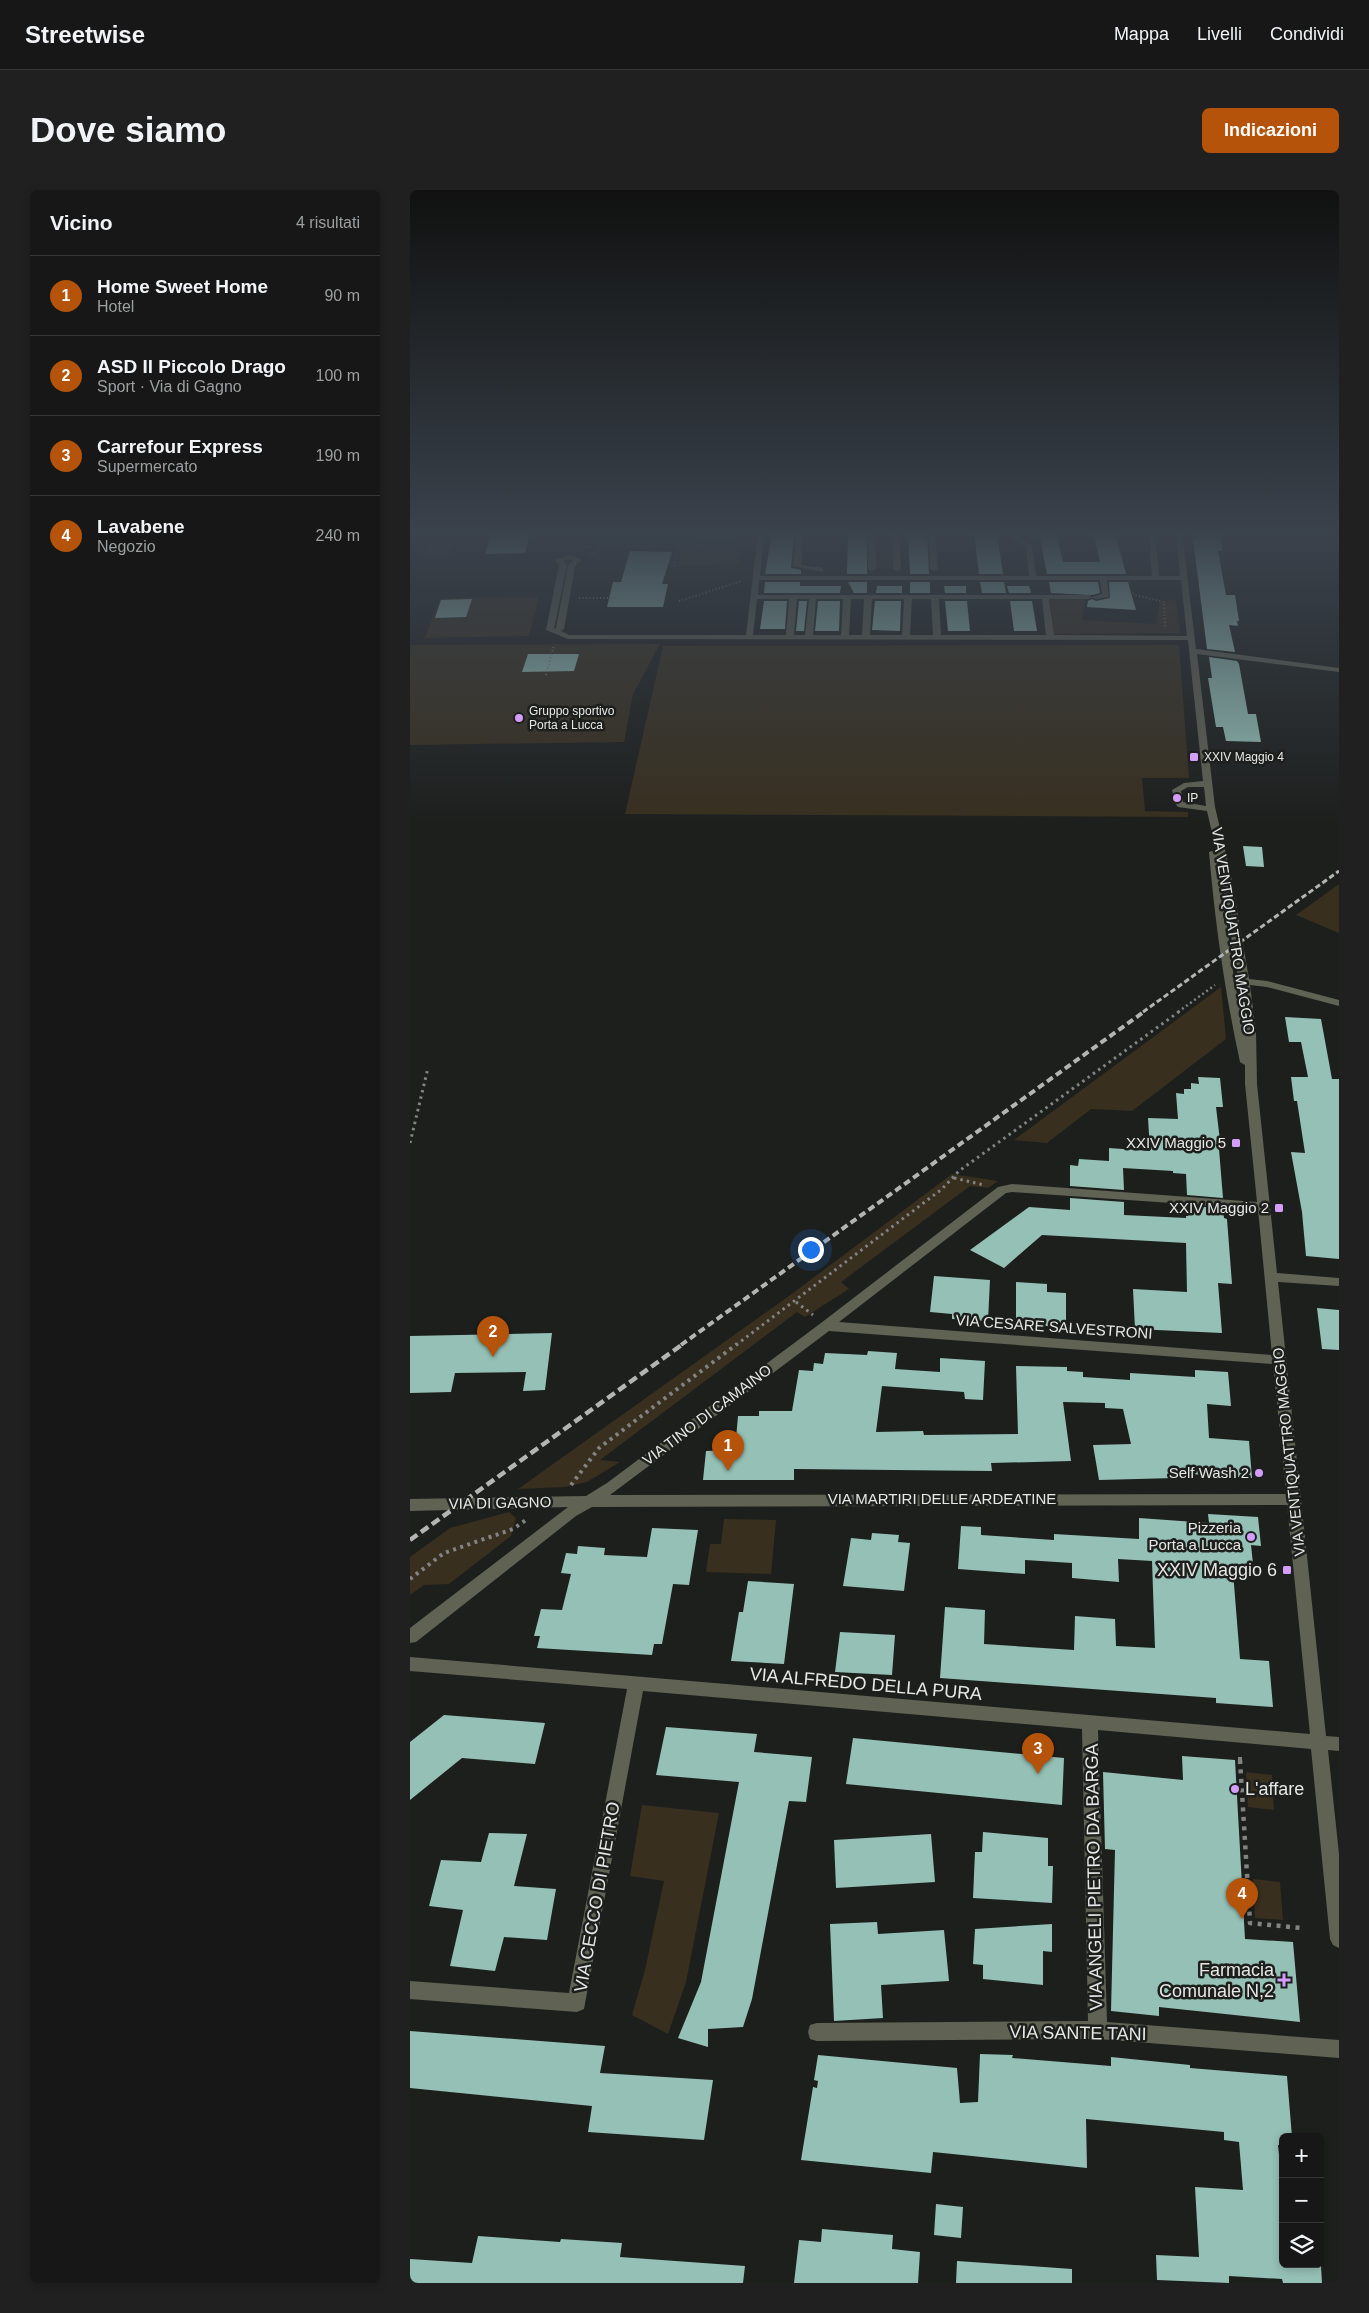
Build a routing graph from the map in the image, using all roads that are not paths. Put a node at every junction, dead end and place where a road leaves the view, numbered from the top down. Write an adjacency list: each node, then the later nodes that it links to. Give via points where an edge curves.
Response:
1 (556, 631): 11 (street, via 574,637)
2 (749, 631): 11 (street)
3 (791, 631): 12 (street)
4 (810, 631): 13 (street)
5 (845, 631): 14 (street)
6 (866, 631): 15 (street)
7 (906, 631): 16 (street)
8 (937, 631): 17 (street)
9 (1049, 631): 18 (street)
10 (1190, 631): 19 (street, VIA VENTIQUATTRO MAGGIO)
11 (748, 638): 12 (street)
12 (790, 638): 13 (street)
13 (809, 638): 14 (street)
14 (845, 638): 15 (street)
15 (866, 638): 16 (street)
16 (906, 638): 17 (street)
17 (937, 638): 18 (street)
18 (1050, 638): 19 (street)
19 (1191, 638): 20 (street, VIA VENTIQUATTRO MAGGIO)
20 (1193, 651): 21 (street); 22 (street, VIA VENTIQUATTRO MAGGIO)
21 (1339, 670)
22 (1208, 784): 23 (street, VIA VENTIQUATTRO MAGGIO); 23 (street, via 1190,784 1176,790 1181,805)
23 (1212, 809): 24 (street, VIA VENTIQUATTRO MAGGIO, via 1216,875); 25 (street, VIA VENTIQUATTRO MAGGIO)
24 (1231, 980): 25 (street); 27 (street, VIA VENTIQUATTRO MAGGIO, via 1238,1030)
25 (1244, 981): 26 (street); 27 (street, VIA VENTIQUATTRO MAGGIO, via 1251,1032)
26 (1339, 1003)
27 (1252, 1084): 28 (street, VIA VENTIQUATTRO MAGGIO)
28 (1264, 1206): 29 (street, VIA VENTIQUATTRO MAGGIO); 31 (street, VIA TINO DI CAMAINO, via 1012,1188 1002,1190)
29 (1271, 1277): 30 (street); 32 (street, VIA VENTIQUATTRO MAGGIO)
30 (1339, 1282)
31 (826, 1326): 32 (street, VIA CESARE SALVESTRONI); 34 (street, VIA TINO DI CAMAINO)
32 (1279, 1360): 33 (street, VIA VENTIQUATTRO MAGGIO)
33 (1294, 1499): 34 (street, VIA MARTIRI DELLE ARDEATINE); 40 (street, VIA VENTIQUATTRO MAGGIO)
34 (590, 1501): 35 (street, VIA DI GAGNO); 36 (street, VIA TINO DI CAMAINO, via 571,1512)
35 (410, 1505)
36 (410, 1636)
37 (410, 1664): 38 (street, VIA ALFREDO DELLA PURA)
38 (636, 1684): 39 (street, VIA ALFREDO DELLA PURA); 43 (street, VIA CECCO DI PIETRO, via 577,2003)
39 (1090, 1724): 40 (street, VIA ALFREDO DELLA PURA); 44 (street, VIA ANGELI PIETRO DA BARGA)
40 (1318, 1742): 41 (street, VIA ALFREDO DELLA PURA); 42 (street, VIA VENTIQUATTRO MAGGIO)
41 (1339, 1744)
42 (1339, 1939)
43 (410, 1990)
44 (1098, 2030): 45 (street, VIA SANTE TANI); 46 (street, VIA SANTE TANI)
45 (817, 2032)
46 (1339, 2049)

